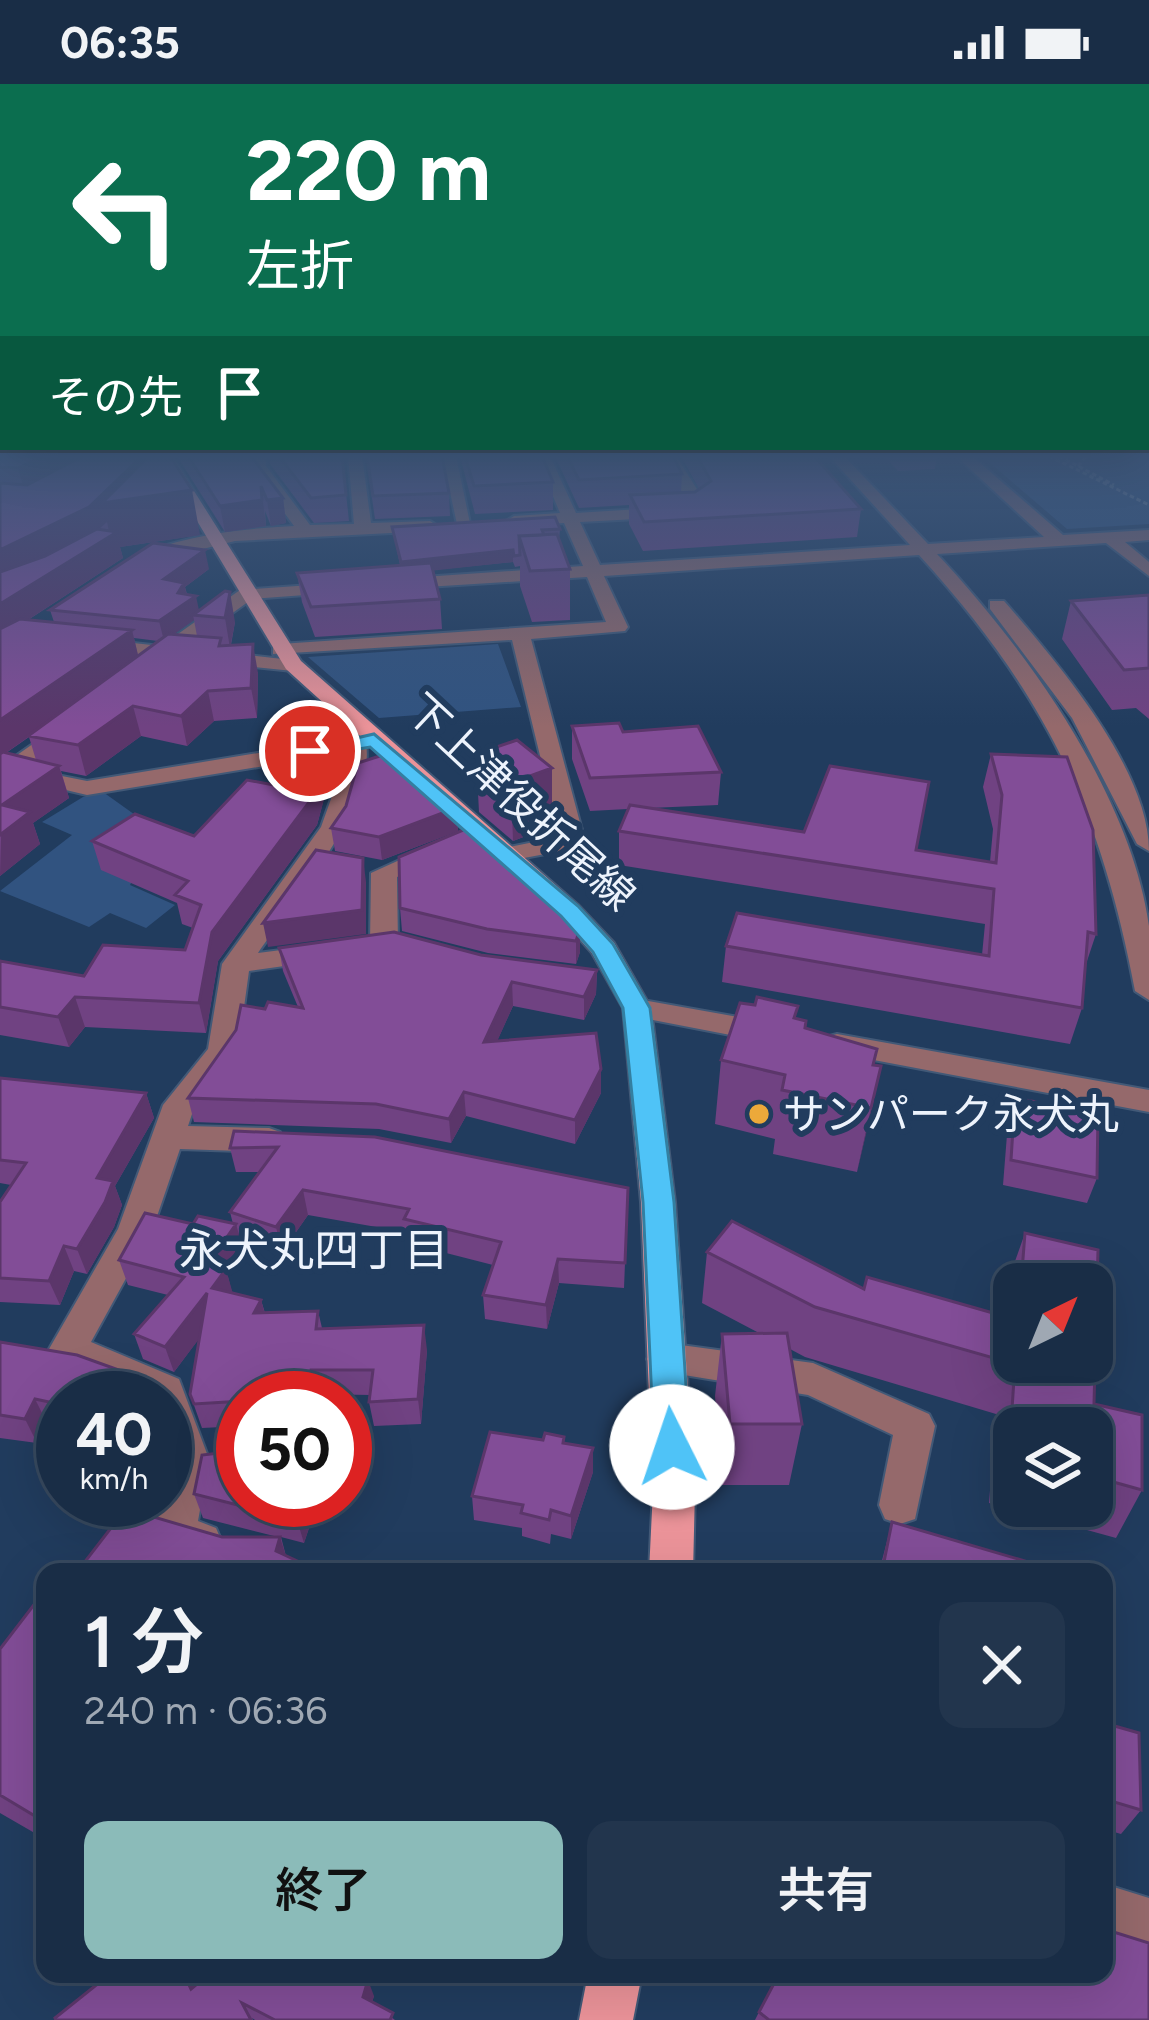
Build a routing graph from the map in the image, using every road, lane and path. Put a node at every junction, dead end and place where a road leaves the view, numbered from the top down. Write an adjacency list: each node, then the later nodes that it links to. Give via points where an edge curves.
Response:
1 (170, 546): 11 (street)
2 (218, 546): 12 (main road, 下上津役折尾線)
3 (583, 546): 9 (street)
4 (918, 546): 8 (street)
5 (968, 546): 7 (street)
6 (1120, 546): 10 (street)
7 (945, 548): 8 (street); 22 (street, via 1071,696)
8 (921, 550): 9 (street); 28 (street, via 1003,641 1080,765 1115,846)
9 (593, 570): 12 (street); 13 (street, via 618,627)
10 (1149, 571)
11 (121, 573)
12 (247, 594): 15 (street); 16 (main road, 下上津役折尾線)
13 (520, 634): 16 (street); 23 (street, via 570,830 562,844)
14 (71, 642): 15 (street)
15 (164, 653): 16 (street); 17 (street)
16 (286, 657): 19 (main road, 下上津役折尾線)
17 (129, 679)
18 (77, 719): 20 (street)
19 (365, 742): 20 (street, via 87,788); 21 (main road, 下上津役折尾線); 24 (street, via 333,828)
20 (3, 773)
21 (482, 834): 23 (main road, 下上津役折尾線); 25 (street)
22 (1149, 844)
23 (508, 854): 29 (main road, 下上津役折尾線, via 604,949)
24 (312, 859): 25 (street); 26 (street)
25 (366, 869): 26 (street, via 376,947)
26 (236, 964): 31 (street, via 223,1052)
27 (584, 982): 29 (street)
28 (1149, 991)
29 (630, 996): 30 (street, via 806,1039); 34 (main road, 下上津役折尾線)
30 (1149, 1101)
31 (168, 1115): 32 (street); 37 (street, via 135,1232 68,1349 164,1391 189,1459 174,1535)
32 (310, 1142)
33 (615, 1193): 34 (street)
34 (658, 1202): 35 (main road, 下上津役折尾線)
35 (666, 1359): 36 (street, via 813,1378 915,1426); 38 (main road, 下上津役折尾線)
36 (900, 1505)
37 (235, 1551)
38 (670, 1563)
39 (1113, 1913): 40 (street)
40 (1149, 1924)
41 (613, 1983): 42 (main road)
42 (606, 2020)

